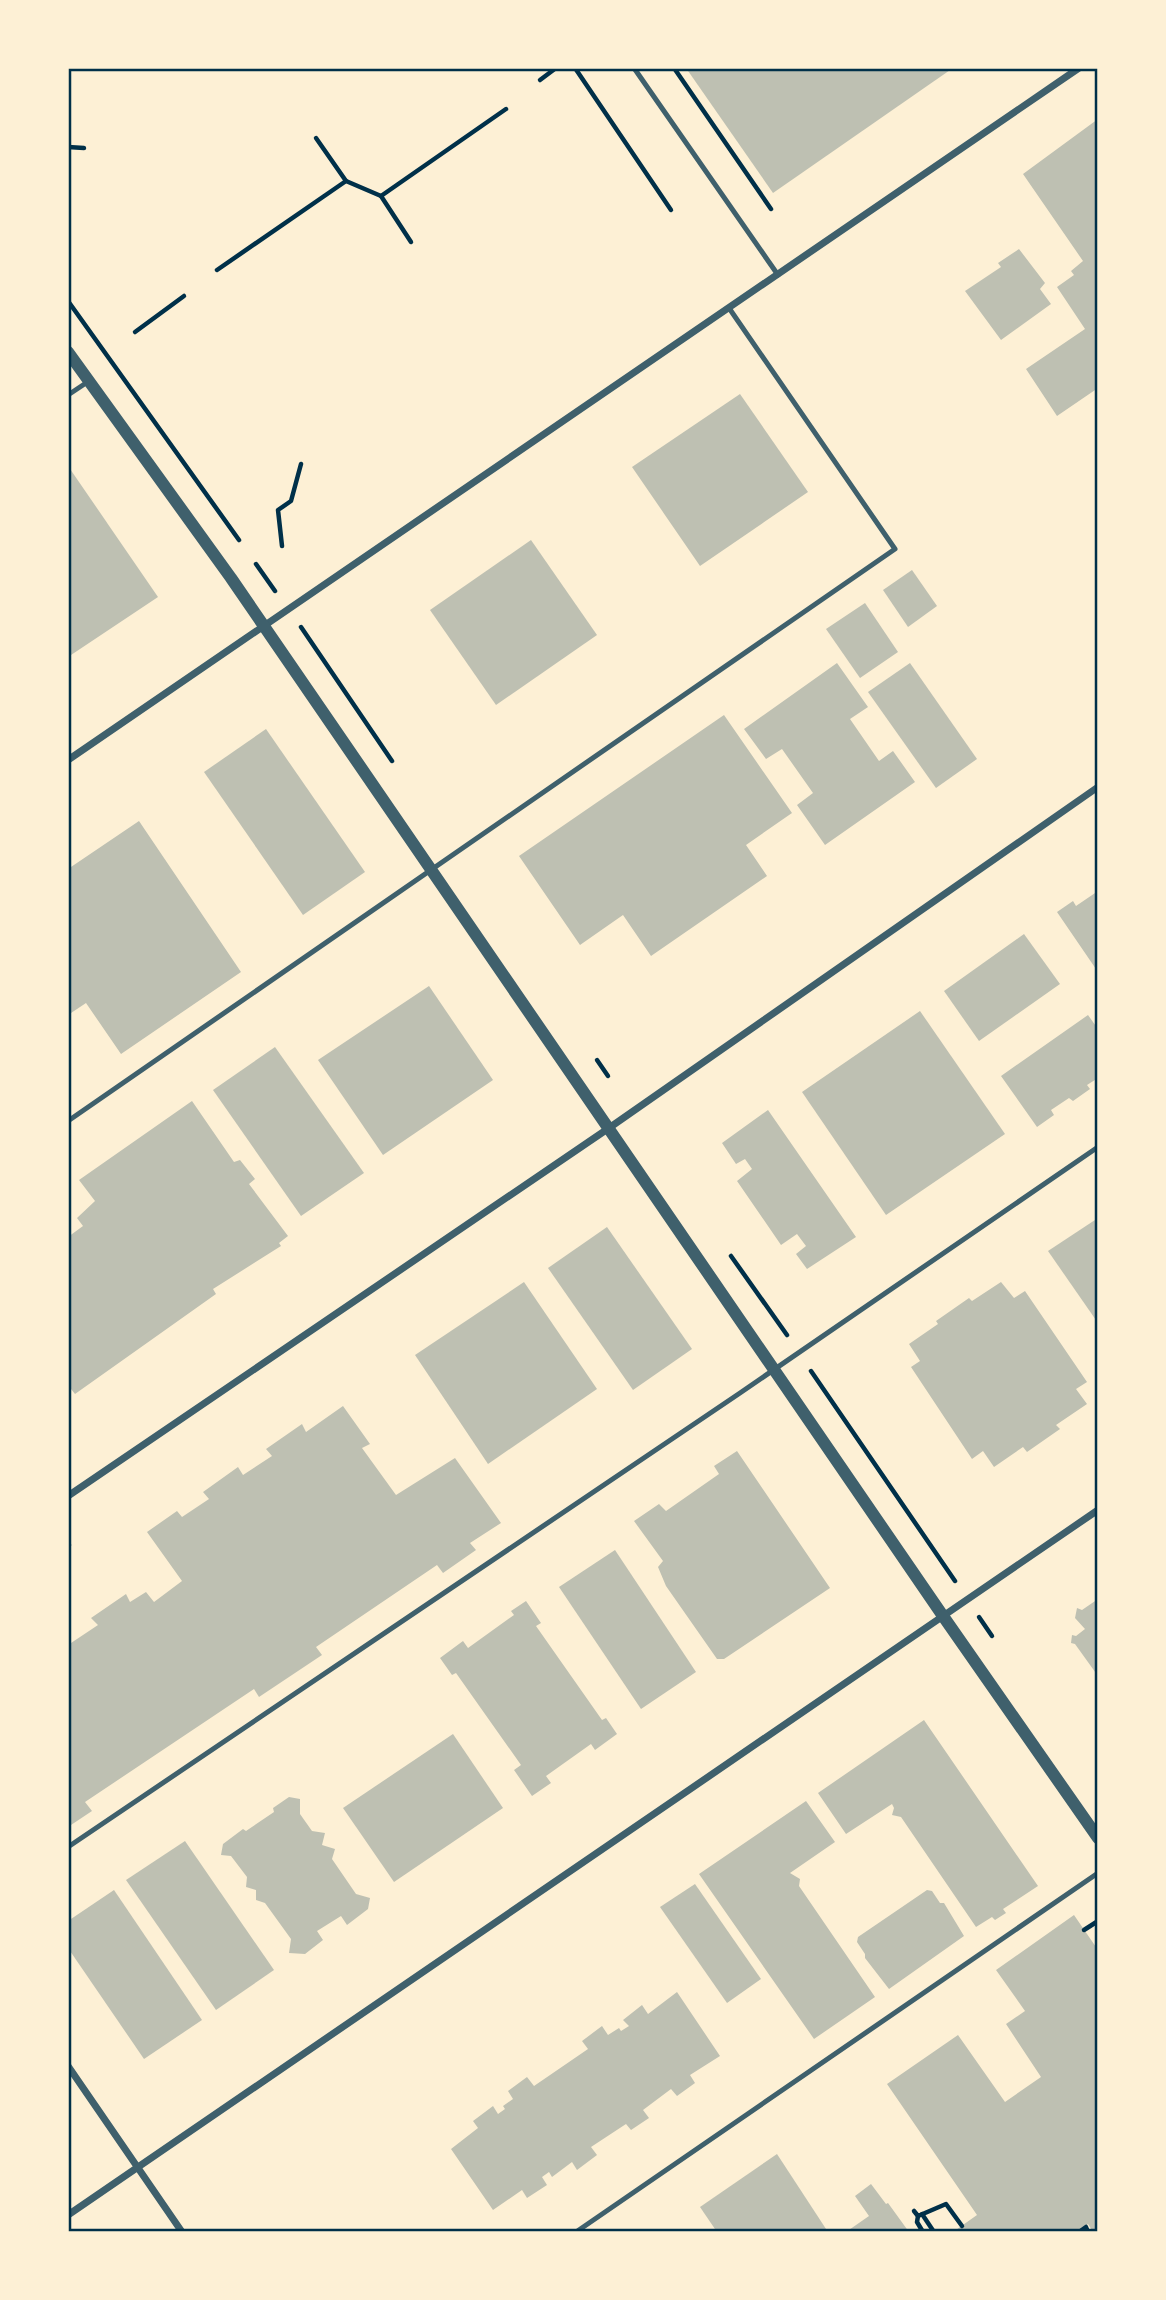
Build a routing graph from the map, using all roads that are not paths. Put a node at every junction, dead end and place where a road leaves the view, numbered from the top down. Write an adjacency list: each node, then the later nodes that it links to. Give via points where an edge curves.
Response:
1 (634, 68): 3 (lane)
2 (1079, 68): 3 (street)
3 (778, 275): 4 (street)
4 (729, 308): 8 (street); 11 (lane, via 895,549)
5 (68, 352): 6 (street)
6 (89, 380): 7 (lane); 8 (street)
7 (68, 395)
8 (265, 626): 9 (street); 11 (street)
9 (68, 760)
10 (1098, 787): 13 (street)
11 (432, 870): 12 (lane); 13 (street)
12 (68, 1121)
13 (609, 1128): 15 (street); 16 (street)
14 (1098, 1147): 15 (lane)
15 (774, 1369): 18 (street); 20 (lane)
16 (68, 1496)
17 (1098, 1510): 18 (street)
18 (943, 1616): 19 (street); 23 (street)
19 (1098, 1838)
20 (68, 1847)
21 (1098, 1873): 26 (lane)
22 (68, 2066): 23 (street)
23 (138, 2167): 24 (street); 25 (street)
24 (68, 2214)
25 (182, 2232)
26 (576, 2232)

